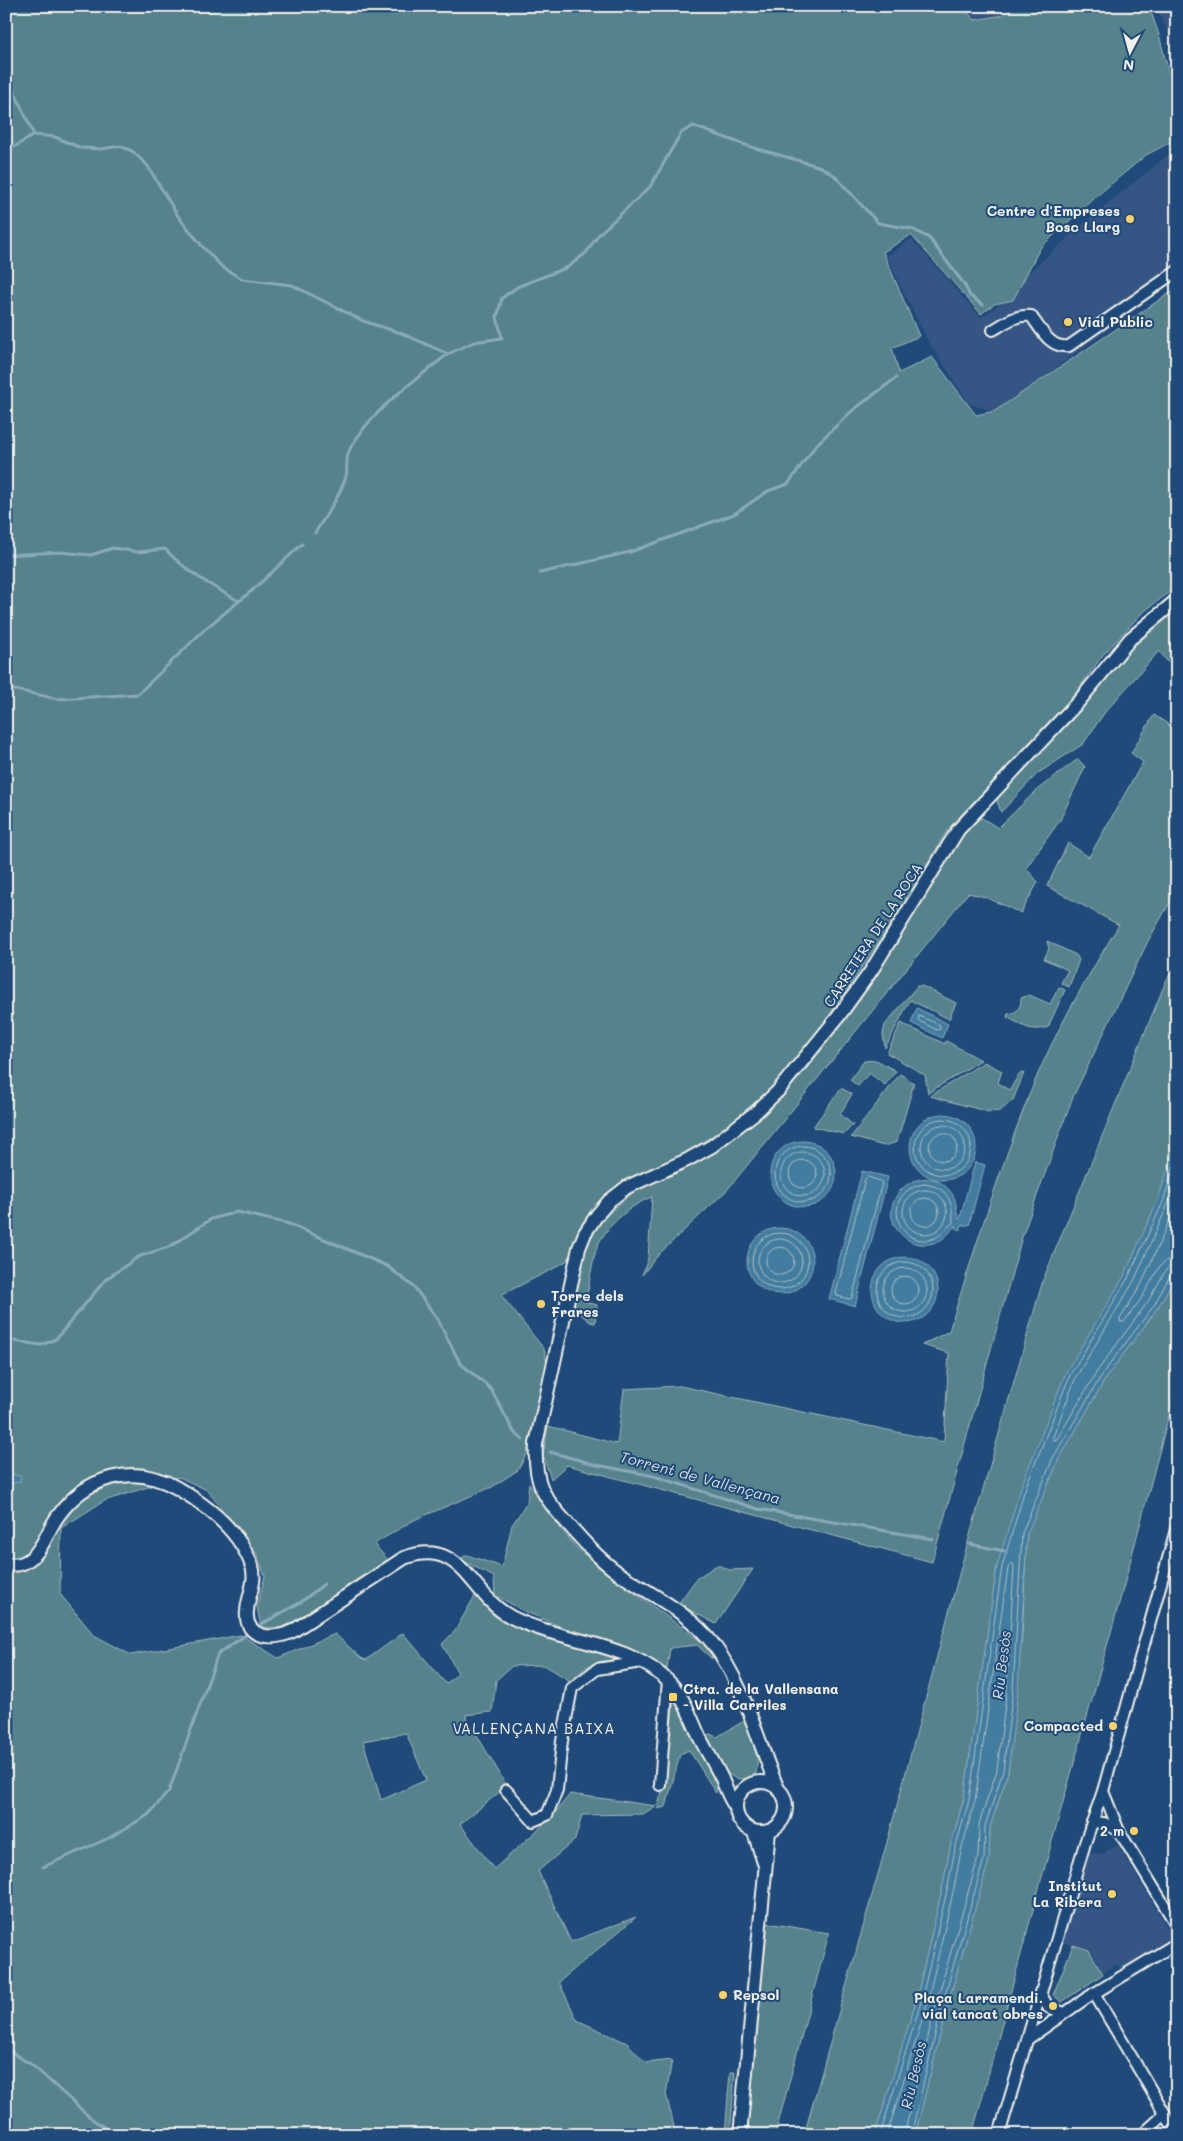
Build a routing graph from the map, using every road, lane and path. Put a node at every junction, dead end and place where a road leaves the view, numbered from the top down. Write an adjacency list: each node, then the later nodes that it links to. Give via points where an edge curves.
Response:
1 (1177, 271): 2 (street, via 1069,346 1062,347 1052,342 1031,316 1013,318)
2 (993, 330)
3 (1177, 600): 8 (street, CARRETERA DE LA ROCA, via 1130,639 1078,701 958,830 871,971 778,1091 712,1146 627,1187 597,1214 579,1248 536,1444 535,1466 539,1485 557,1512 594,1553 696,1626 714,1644 734,1678 764,1749)
4 (1177, 1527): 15 (street)
5 (6, 1564): 6 (street, via 21,1564 31,1558 57,1517 82,1490 108,1479 142,1475 159,1479 195,1498 235,1536 253,1568 253,1584 246,1611 251,1627 266,1637 293,1631 404,1558 424,1553 436,1554 456,1563 493,1604 512,1618)
6 (642, 1662): 7 (street); 13 (street, via 597,1669 572,1688 557,1790 547,1815 533,1821)
7 (668, 1680): 9 (street, via 684,1702); 11 (street)
8 (766, 1763): 10 (street); 12 (street)
9 (721, 1778): 14 (street); 16 (street)
10 (760, 1782): 12 (street); 14 (street)
11 (660, 1785)
12 (778, 1789): 18 (street, via 786,1804 785,1815 779,1825)
13 (506, 1790)
14 (742, 1790): 16 (street)
15 (1103, 1791): 17 (street); 19 (street)
16 (735, 1806): 20 (street, via 740,1822)
17 (1092, 1822): 19 (street, via 1104,1823); 24 (street)
18 (769, 1831): 20 (street); 21 (street)
19 (1119, 1831): 22 (street)
20 (754, 1832): 21 (street)
21 (766, 1867): 30 (street)
22 (1177, 1926)
23 (1177, 1943): 25 (street)
24 (1040, 1992): 26 (street, via 1048,2007); 27 (street)
25 (1094, 1993): 26 (street); 28 (street)
26 (1064, 2013): 27 (street)
27 (1028, 2039): 31 (street)
28 (1164, 2115): 29 (street); 32 (street)
29 (1177, 2134)
30 (740, 2135)
31 (999, 2135)
32 (1142, 2135)

